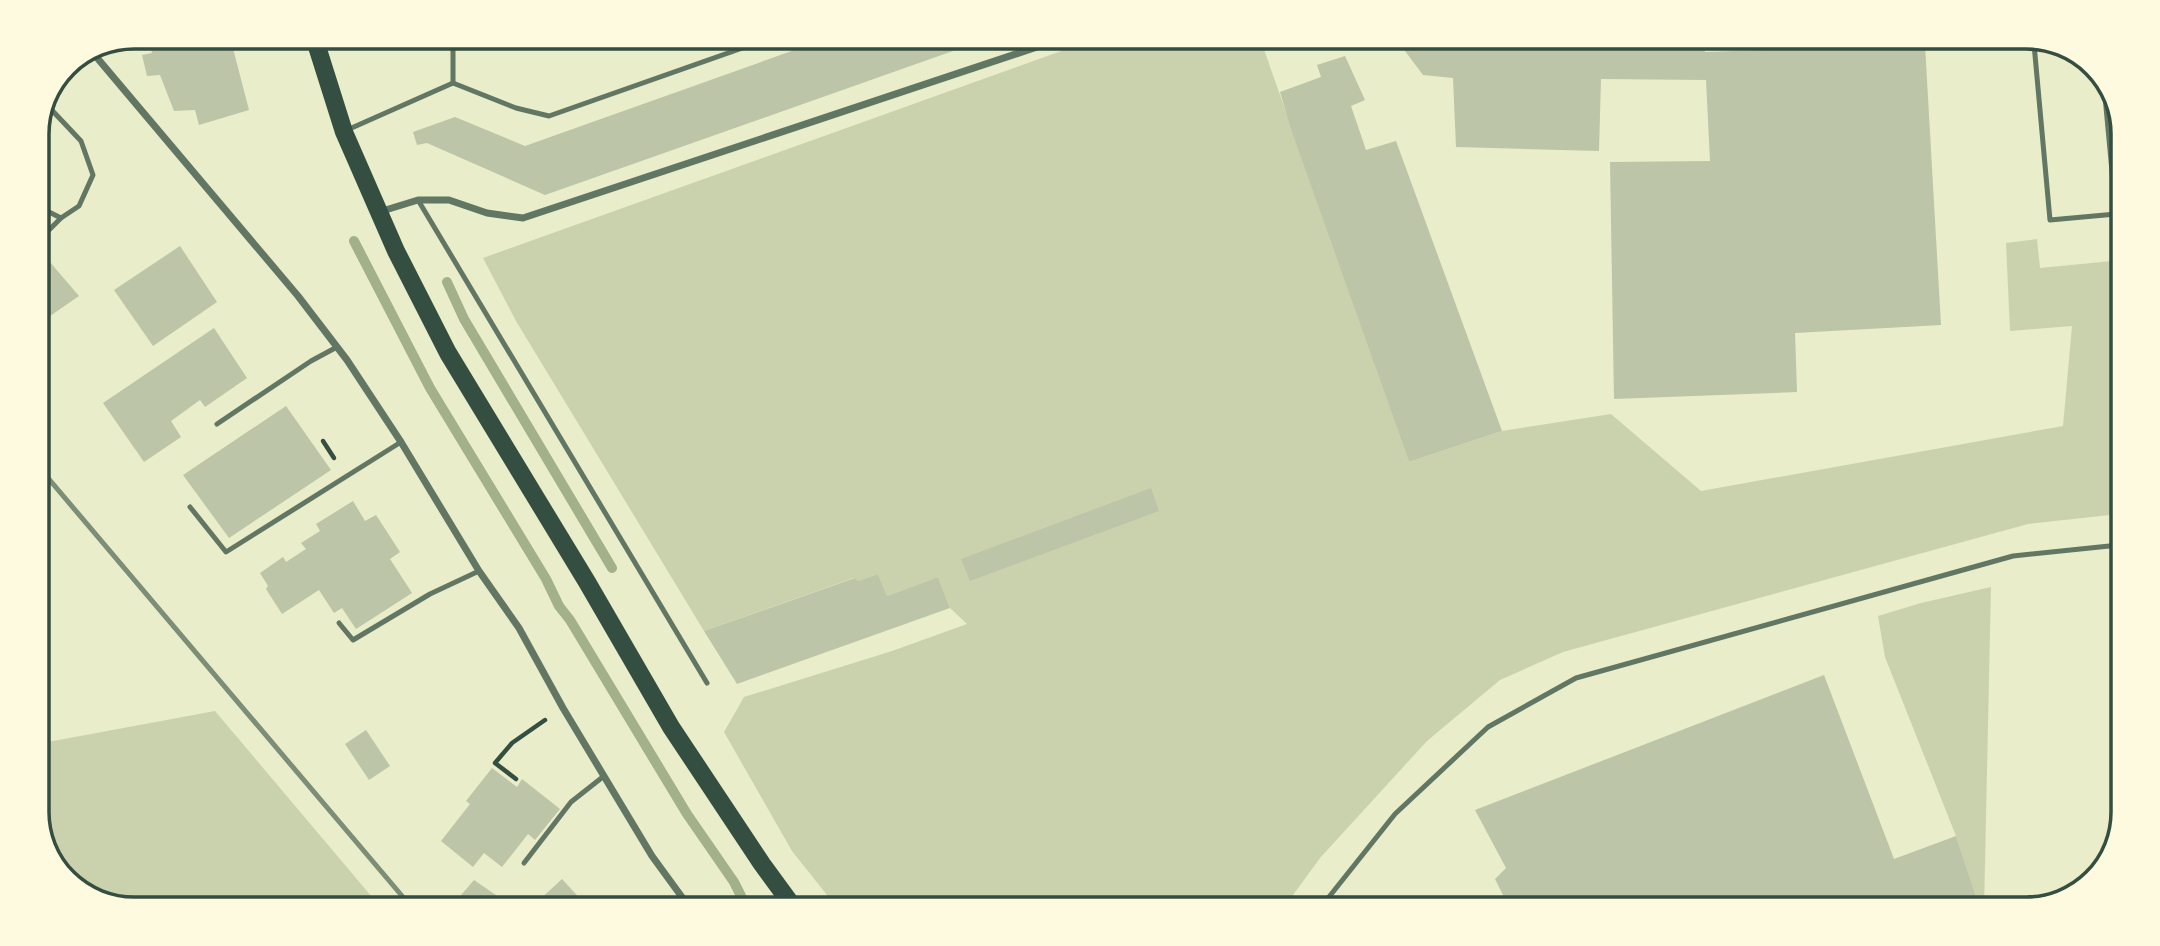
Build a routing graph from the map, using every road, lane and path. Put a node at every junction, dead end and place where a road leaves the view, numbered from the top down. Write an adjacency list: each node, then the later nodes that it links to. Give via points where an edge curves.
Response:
1 (318, 49): 10 (main road)
2 (453, 49): 7 (lane)
3 (740, 49): 7 (lane, via 549,116)
4 (1031, 49): 12 (street, via 523,219 449,200)
5 (2035, 50): 15 (lane, via 2050,220)
6 (96, 58): 18 (street)
7 (453, 83): 10 (lane)
8 (2106, 104): 11 (lane)
9 (52, 111): 16 (lane, via 81,141 93,175 79,205)
10 (344, 132): 14 (main road)
11 (2111, 161)
12 (418, 200): 14 (street); 25 (lane)
13 (49, 212): 16 (lane)
14 (379, 212): 31 (main road, via 448,353 671,727)
15 (2111, 214)
16 (61, 218): 17 (lane)
17 (49, 230)
18 (337, 347): 19 (lane); 20 (street)
19 (216, 424)
20 (401, 442): 21 (lane, via 226,552); 23 (street)
21 (190, 507)
22 (2111, 546): 32 (lane, via 2013,556 1576,678 1488,727 1395,814)
23 (479, 570): 24 (lane, via 353,640); 26 (street, via 519,628)
24 (339, 623)
25 (707, 683)
26 (563, 708): 27 (street); 28 (path, via 513,743 495,763)
27 (604, 776): 29 (lane, via 571,802); 30 (street)
28 (516, 779)
29 (524, 863)
30 (682, 897)
31 (786, 897)
32 (1329, 897)

